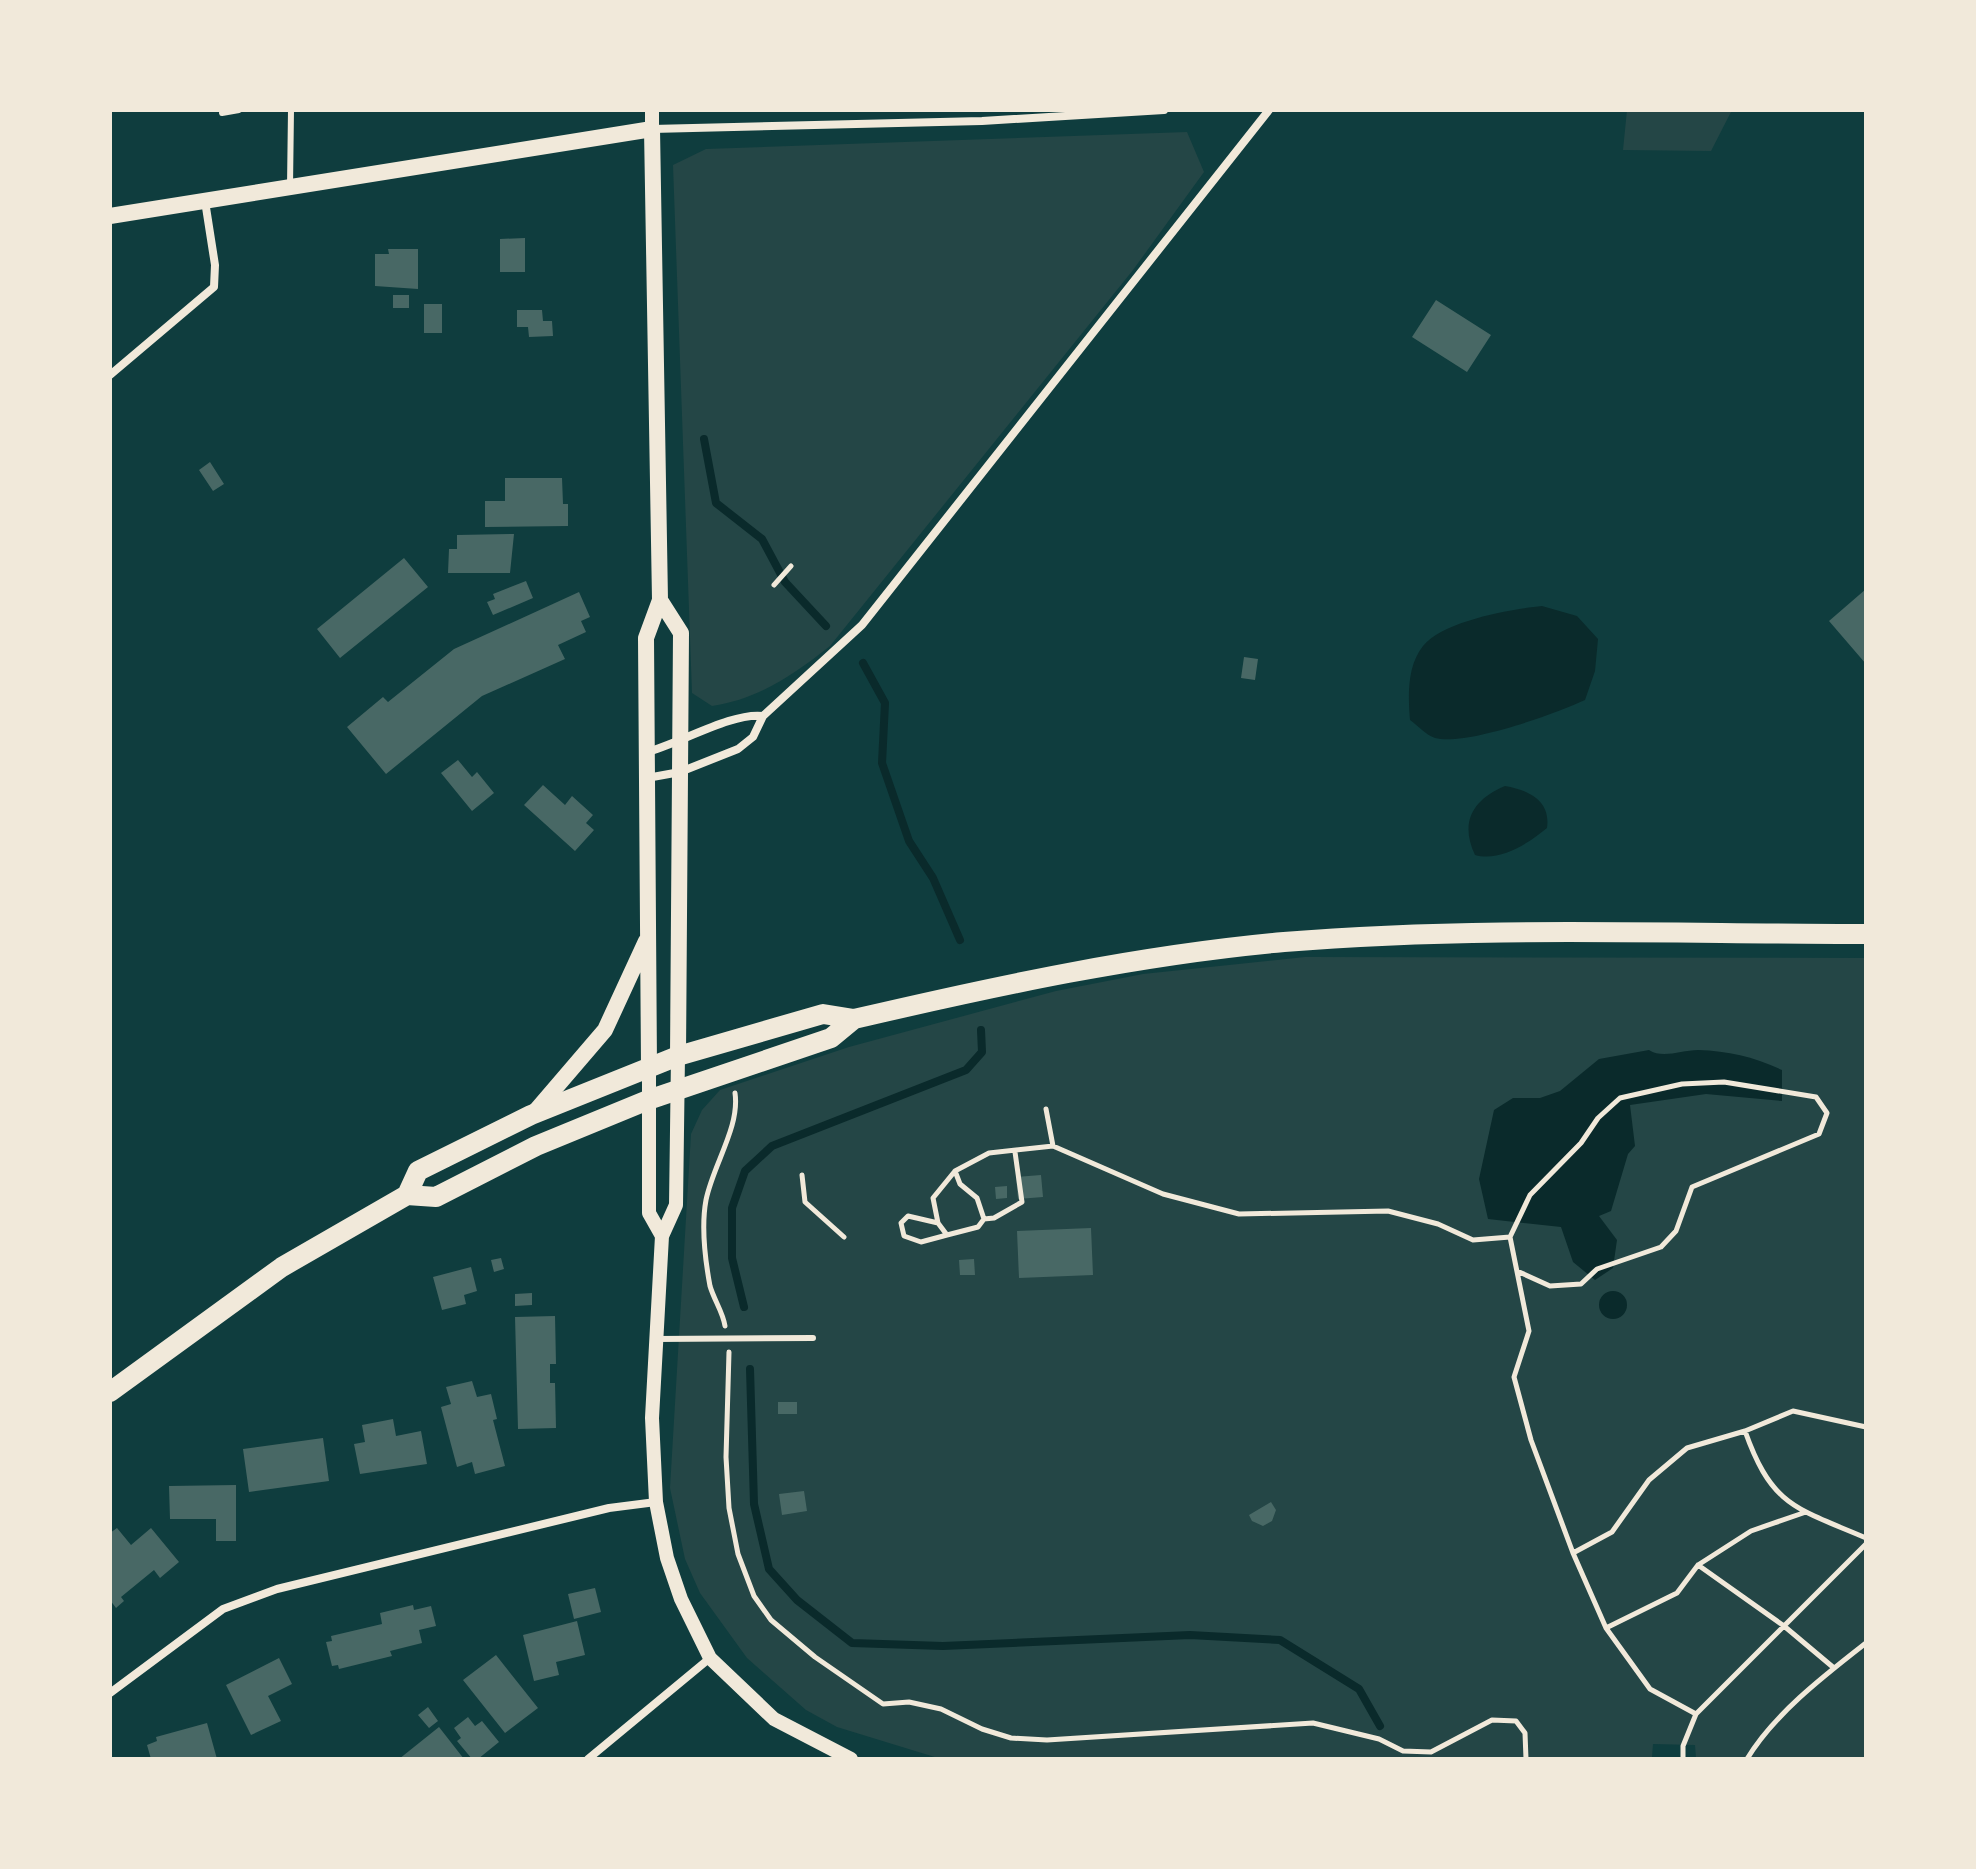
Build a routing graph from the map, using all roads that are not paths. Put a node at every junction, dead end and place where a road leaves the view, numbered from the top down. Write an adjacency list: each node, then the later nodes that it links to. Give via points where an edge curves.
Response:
1 (239, 110): 6 (lane)
2 (291, 110): 8 (lane)
3 (652, 110): 7 (street)
4 (1164, 110): 7 (street, via 982,121)
5 (1269, 110): 13 (street, via 862,625)
6 (222, 113)
7 (652, 129): 8 (main road); 12 (main road)
8 (290, 187): 9 (main road)
9 (205, 201): 10 (main road); 11 (street, via 214,287)
10 (110, 216)
11 (110, 375)
12 (660, 600): 14 (main road, via 681,633); 15 (main road, via 646,638)
13 (763, 716): 14 (street, via 737,717); 16 (street, via 753,737 738,749)
14 (680, 744): 15 (street); 16 (main road)
15 (647, 753): 17 (main road)
16 (680, 772): 17 (street); 21 (main road)
17 (647, 778): 19 (main road)
18 (1866, 934): 20 (main road, via 1455,935 1284,942 1042,977)
19 (648, 936): 22 (main road); 25 (main road, via 605,1030)
20 (854, 1019): 21 (main road, via 823,1014); 23 (main road, via 831,1038)
21 (678, 1056): 22 (main road); 23 (street)
22 (649, 1067): 24 (street); 25 (main road)
23 (678, 1088): 24 (main road); 27 (street, via 676,1205)
24 (648, 1100): 26 (main road, via 536,1146 436,1197); 27 (street, via 649,1213)
25 (531, 1115): 26 (main road, via 418,1171)
26 (407, 1195): 30 (main road, via 282,1267)
27 (662, 1236): 29 (street)
28 (813, 1338): 29 (lane)
29 (655, 1339): 31 (street)
30 (110, 1392)
31 (656, 1502): 32 (street, via 681,1599); 33 (street, via 609,1508 277,1589 223,1609)
32 (710, 1658): 34 (street); 35 (street, via 774,1719)
33 (110, 1693)
34 (588, 1759)
35 (851, 1759)

